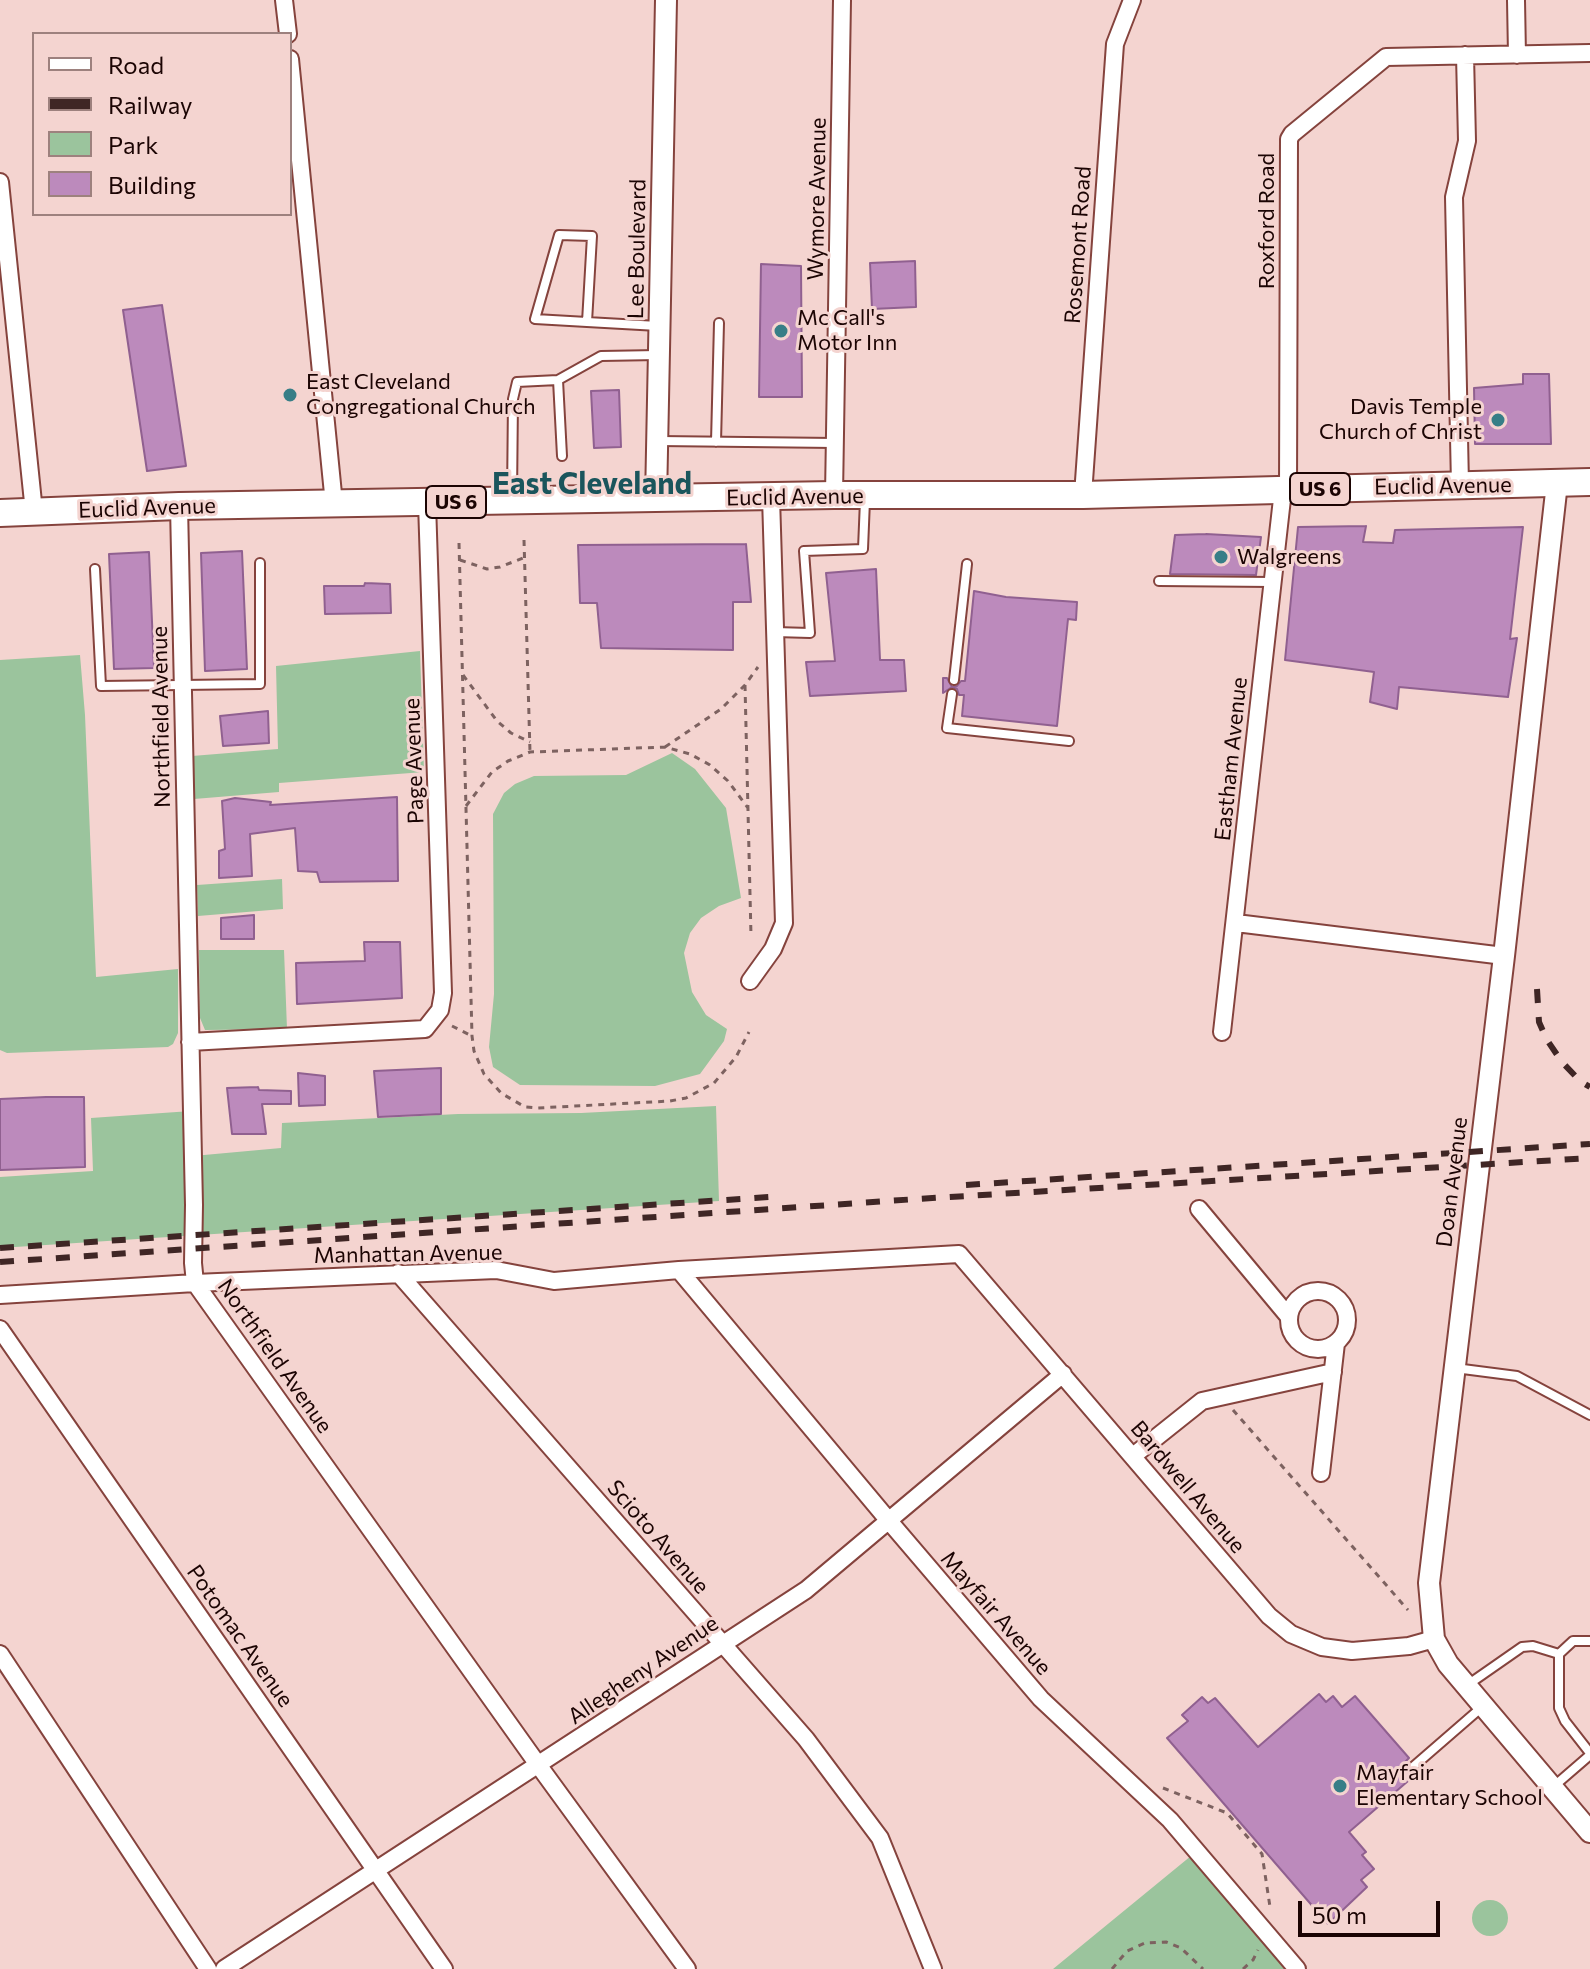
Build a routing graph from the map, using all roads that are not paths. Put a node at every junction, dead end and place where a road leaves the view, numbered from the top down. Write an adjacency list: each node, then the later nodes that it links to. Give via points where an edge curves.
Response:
1 (284, 0): 6 (street)
2 (666, 0): 14 (street, Lee Boulevard)
3 (842, 0): 19 (street, Wymore Avenue)
4 (1132, 0): 27 (street, Rosemont Road, via 1115,44)
5 (1516, 0): 9 (street)
6 (288, 32)
7 (1590, 53): 9 (street, Roxford Road)
8 (1465, 55): 9 (street, Roxford Road); 23 (street, via 1467,141 1454,197); 24 (street, Roxford Road, via 1386,57 1289,139)
9 (1517, 55)
10 (292, 79): 32 (street)
11 (0, 182): 34 (street)
12 (587, 322): 12 (lane, via 535,319 559,235 592,236); 14 (lane)
13 (719, 323): 18 (lane)
14 (659, 326): 15 (street, Lee Boulevard)
15 (658, 355): 16 (lane, via 601,356); 17 (street, Lee Boulevard)
16 (558, 380): 20 (lane); 30 (lane, via 517,382)
17 (657, 441): 18 (lane); 29 (street, Lee Boulevard)
18 (716, 442): 19 (lane)
19 (835, 443): 25 (street, Wymore Avenue)
20 (562, 456)
21 (1590, 482): 22 (main road, Euclid Avenue / US 6)
22 (1557, 483): 23 (main road, Euclid Avenue / US 6); 47 (street, Doan Avenue)
23 (1460, 485): 24 (main road, Euclid Avenue / US 6)
24 (1286, 490): 27 (main road, Euclid Avenue / US 6); 40 (street, Eastham Avenue)
25 (834, 495): 26 (main road, Euclid Avenue / US 6); 28 (main road, Euclid Avenue / US 6)
26 (865, 495): 27 (main road, Euclid Avenue / US 6); 41 (lane, via 863,549 804,551 810,633)
27 (1083, 495)
28 (771, 497): 29 (main road, Euclid Avenue / US 6); 41 (street)
29 (656, 500): 30 (main road, Euclid Avenue / US 6)
30 (511, 501): 31 (main road, Euclid Avenue / US 6)
31 (427, 503): 32 (main road, Euclid Avenue / US 6); 50 (street, Page Avenue, via 444,1022 425,1029)
32 (334, 504): 33 (main road, Euclid Avenue / US 6)
33 (179, 506): 34 (main road, Euclid Avenue / US 6); 43 (street, Northfield Avenue)
34 (34, 512): 35 (main road, Euclid Avenue / US 6)
35 (0, 513)
36 (260, 563): 43 (lane, via 260,684)
37 (967, 564): 42 (lane)
38 (95, 569): 43 (lane, via 101,686)
39 (1159, 581): 40 (lane)
40 (1272, 582): 46 (street, Eastham Avenue)
41 (775, 632): 48 (street, via 784,923)
42 (954, 680)
43 (182, 685): 50 (street, Northfield Avenue)
44 (952, 694): 45 (lane, via 947,728)
45 (1069, 741)
46 (1236, 923): 47 (street); 49 (street, Eastham Avenue)
47 (1504, 956): 60 (street, Doan Avenue)
48 (750, 981)
49 (1222, 1032)
50 (190, 1042): 55 (street, Northfield Avenue)
51 (1199, 1209): 57 (street)
52 (959, 1254): 53 (street, Manhattan Avenue); 62 (street, Bardwell Avenue)
53 (679, 1270): 54 (street, Manhattan Avenue, via 554,1281 496,1270); 66 (street, Mayfair Avenue)
54 (398, 1273): 55 (street, Manhattan Avenue); 69 (street, Scioto Avenue)
55 (195, 1283): 56 (street, Manhattan Avenue); 75 (street, Northfield Avenue)
56 (0, 1295)
57 (1289, 1317): 59 (street, via 1293,1335 1307,1347); 59 (street, via 1303,1294 1330,1293 1347,1316)
58 (0, 1329): 79 (street, Potomac Avenue)
59 (1336, 1343): 61 (street)
60 (1454, 1368): 63 (lane, via 1517,1376); 67 (street, Doan Avenue, via 1429,1583)
61 (1333, 1372): 64 (street, via 1202,1401); 65 (street)
62 (1063, 1374): 64 (street, Bardwell Avenue); 66 (street, Allegheny Avenue)
63 (1590, 1415)
64 (1133, 1456): 67 (street, Bardwell Avenue, via 1269,1616 1291,1634 1322,1647 1352,1651)
65 (1321, 1473)
66 (889, 1521): 69 (street, Allegheny Avenue, via 806,1590); 85 (street, Mayfair Avenue, via 1041,1699 1170,1820)
67 (1434, 1639): 72 (street, Doan Avenue)
68 (1590, 1641): 71 (lane, via 1573,1641)
69 (721, 1644): 75 (street, Allegheny Avenue); 84 (street, Scioto Avenue, via 806,1739 880,1838)
70 (0, 1654): 80 (street)
71 (1559, 1654): 72 (lane, via 1522,1647); 74 (lane, via 1559,1708)
72 (1466, 1686): 73 (street, Doan Avenue)
73 (1483, 1706): 76 (lane); 77 (street, Doan Avenue)
74 (1590, 1754): 77 (lane)
75 (539, 1766): 79 (street, Allegheny Avenue); 83 (street, Northfield Avenue)
76 (1414, 1766)
77 (1552, 1788): 78 (street, Doan Avenue)
78 (1590, 1832)
79 (376, 1871): 81 (street, Allegheny Avenue); 82 (street, Potomac Avenue)
80 (208, 1969)
81 (224, 1969)
82 (444, 1969)
83 (687, 1969)
84 (933, 1969)
85 (1297, 1969)

